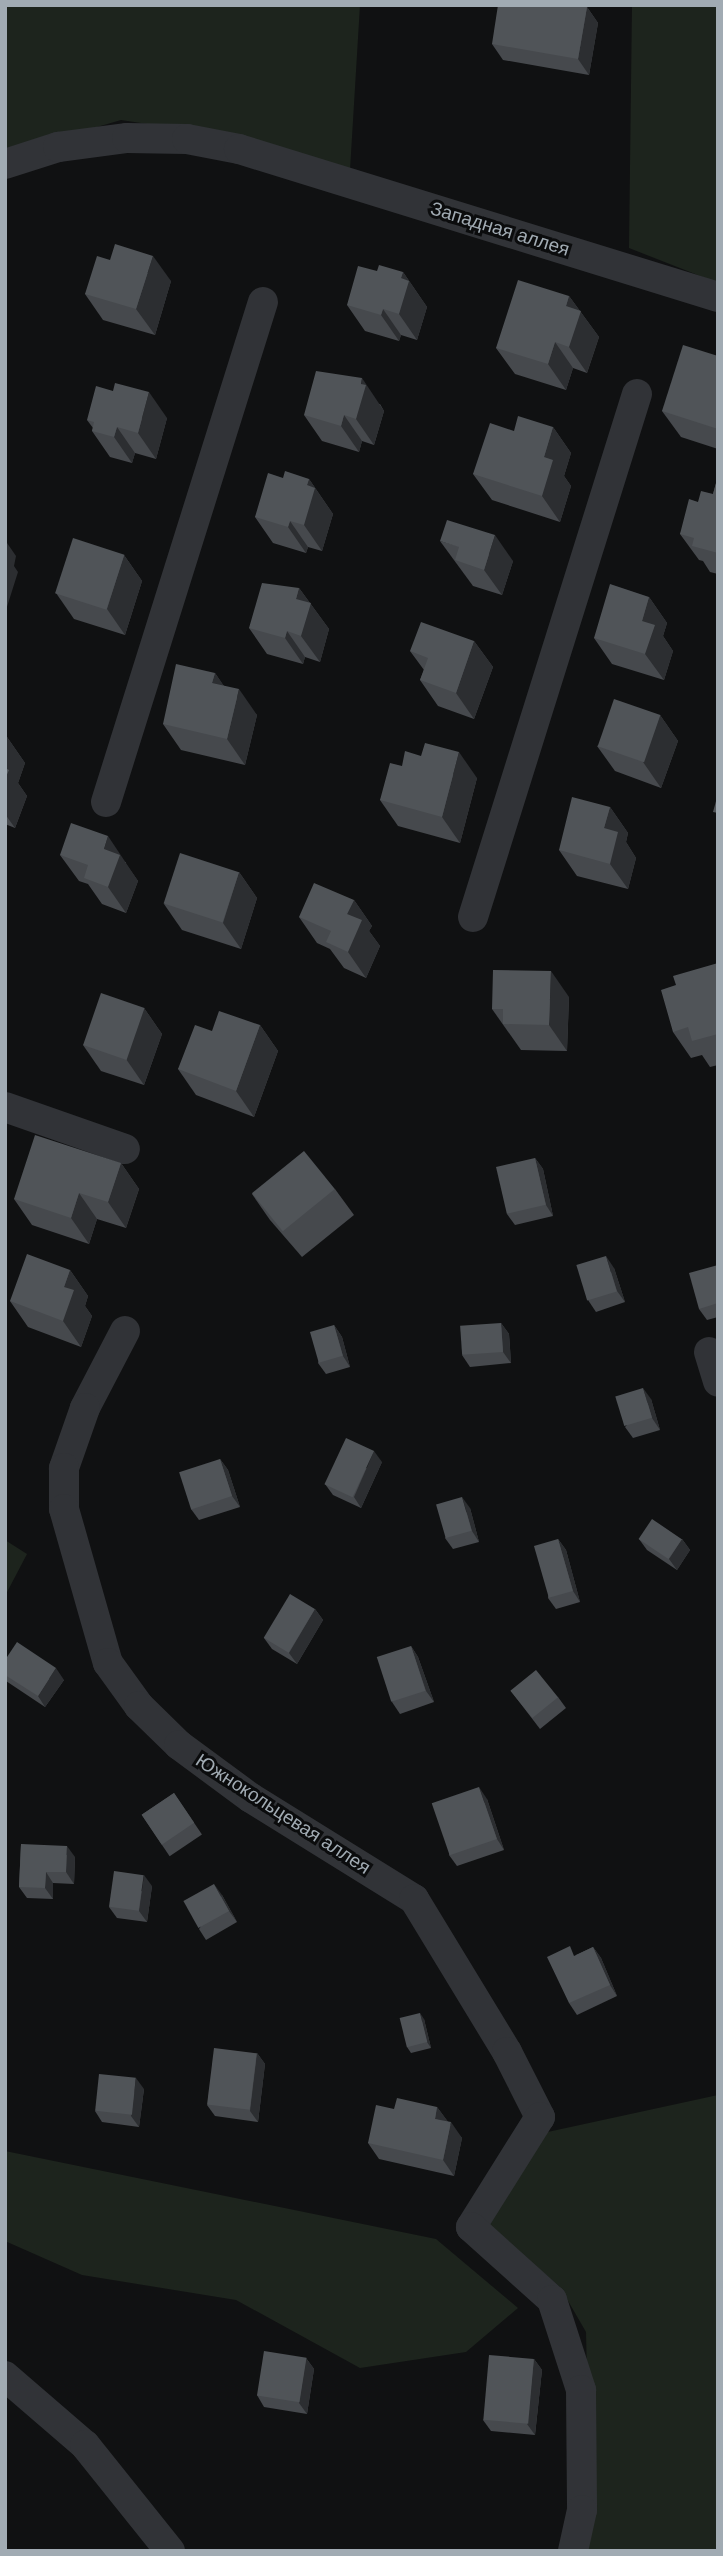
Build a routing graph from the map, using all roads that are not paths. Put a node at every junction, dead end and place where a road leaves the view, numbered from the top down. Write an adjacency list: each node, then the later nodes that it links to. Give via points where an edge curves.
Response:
1 (5, 164): 2 (street, Западная аллея, via 58,147 127,138 187,139)
2 (718, 297)
3 (263, 302): 5 (street)
4 (637, 394): 6 (street)
5 (106, 802)
6 (473, 917)
7 (5, 1107): 8 (street)
8 (125, 1149)
9 (125, 1331): 14 (street, Южнокольцевая аллея, via 85,1408 64,1468 64,1509 108,1663 139,1706 179,1745 251,1798 414,1899 540,2117 471,2227 552,2300 581,2390 582,2510)
10 (709, 1352): 11 (street)
11 (718, 1381)
12 (5, 2376): 13 (street, via 85,2445)
13 (170, 2551)
14 (573, 2551)

